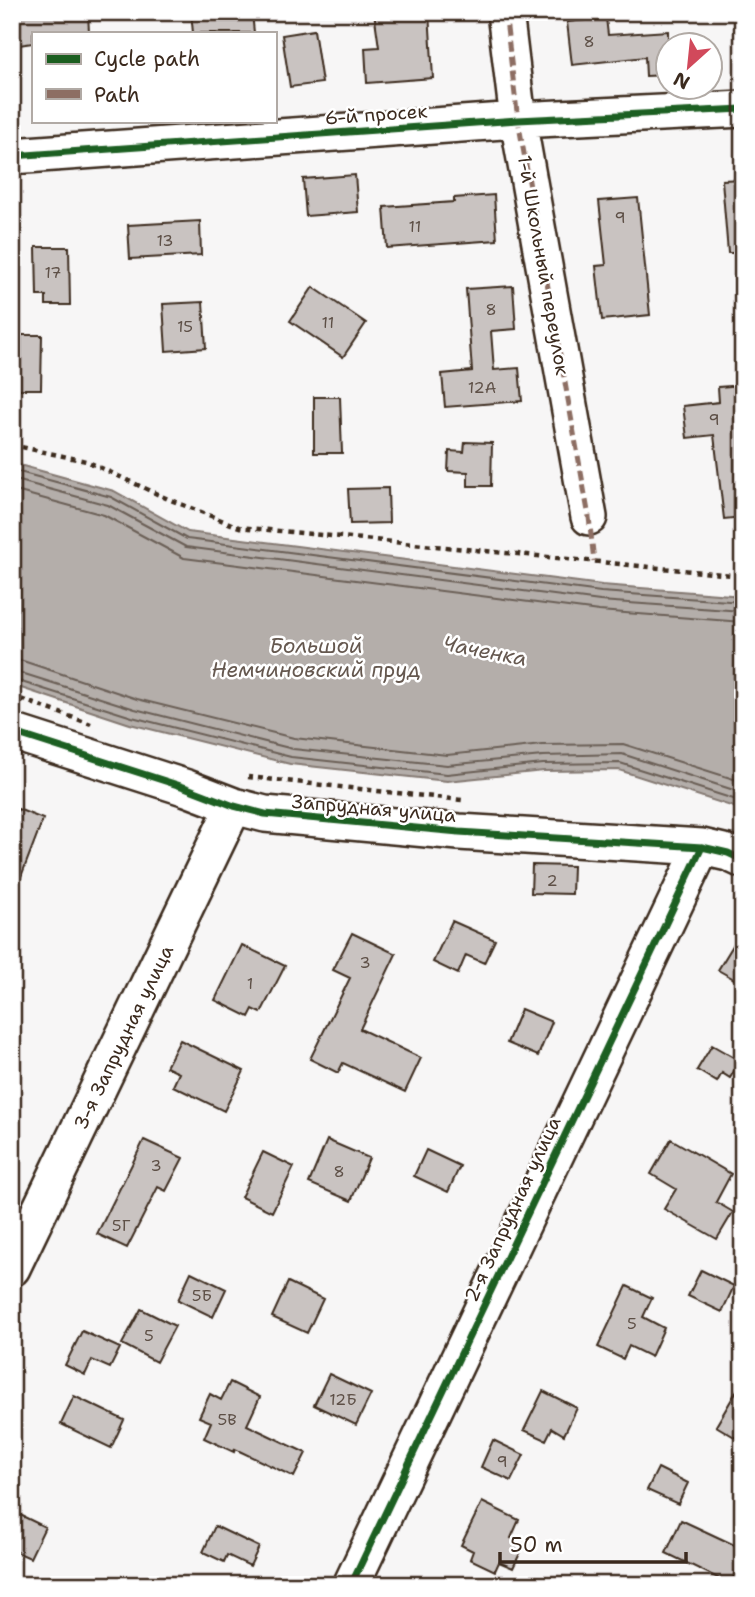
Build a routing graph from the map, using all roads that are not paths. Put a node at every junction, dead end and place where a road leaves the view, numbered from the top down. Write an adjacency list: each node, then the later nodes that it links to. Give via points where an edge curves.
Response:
1 (505, 12): 3 (street, 1-й Школьный переулок)
2 (743, 109): 3 (street, 6-й просек)
3 (518, 120): 4 (street, 6-й просек); 5 (street, 1-й Школьный переулок)
4 (12, 156)
5 (589, 517)
6 (12, 732): 7 (street, Запрудная улица, via 187,788)
7 (236, 791): 8 (street, Запрудная улица, via 265,814); 10 (street, 3-я Запрудная улица)
8 (702, 847): 9 (street, Запрудная улица); 11 (street, 2-я Запрудная улица)
9 (743, 860)
10 (12, 1268)
11 (351, 1585)

